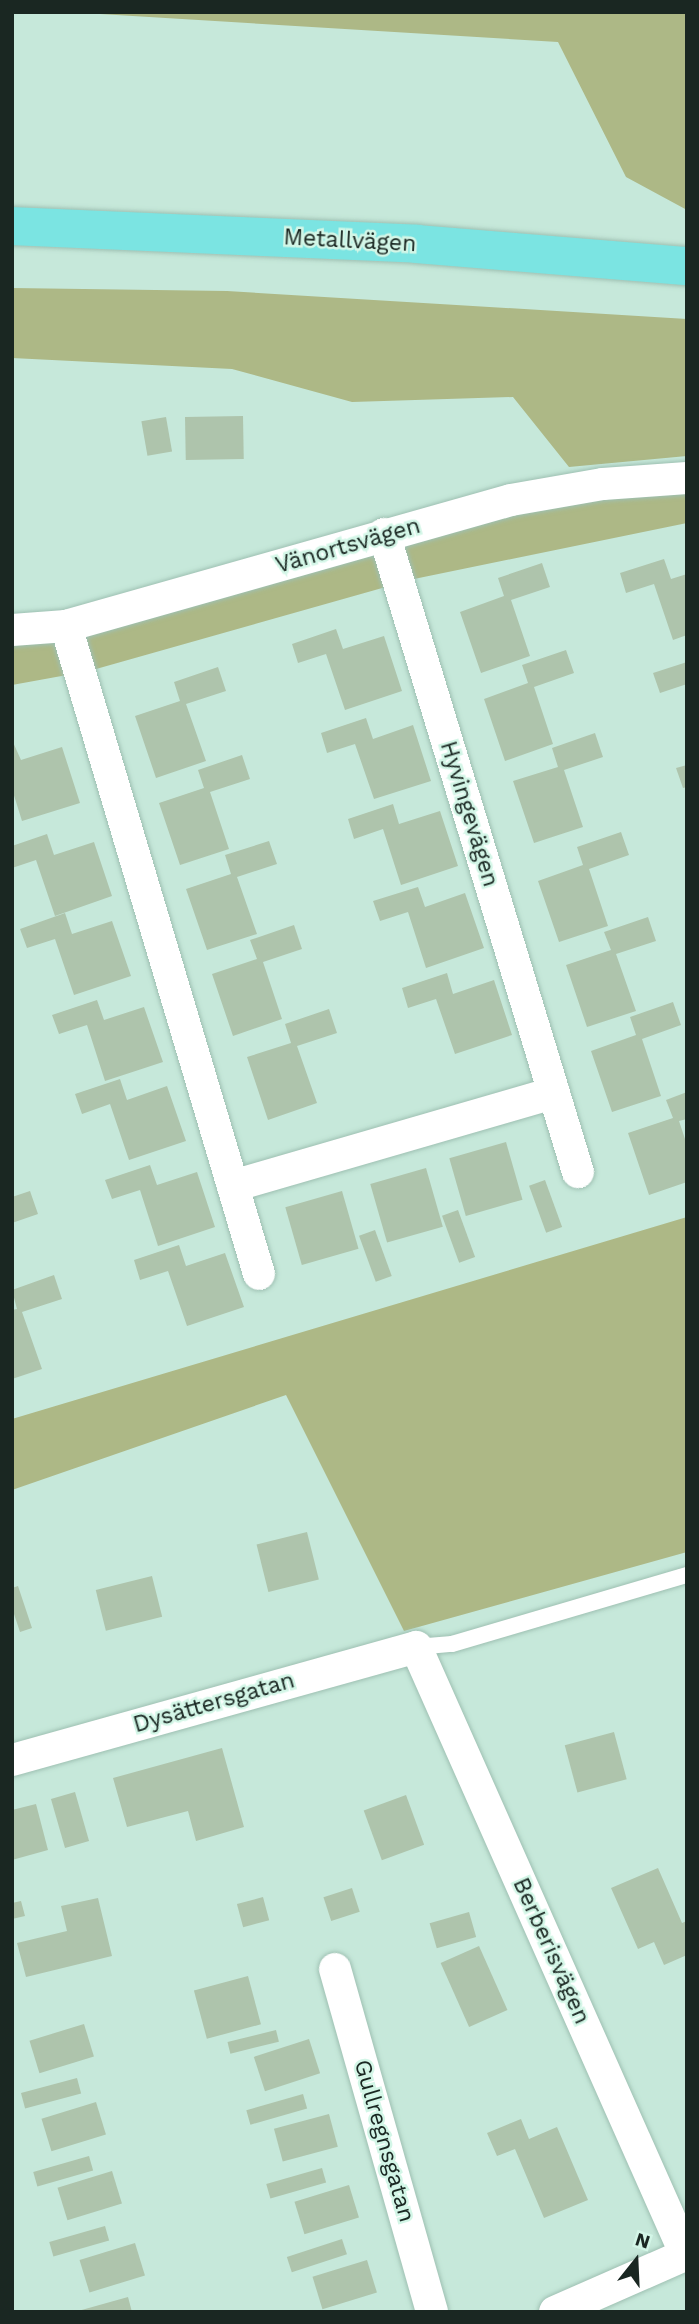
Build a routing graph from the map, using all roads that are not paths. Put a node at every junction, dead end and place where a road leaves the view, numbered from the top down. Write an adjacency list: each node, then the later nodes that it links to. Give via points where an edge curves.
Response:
1 (12, 226): 2 (main road, Metallvägen, via 403,243)
2 (687, 266)
3 (687, 478): 4 (street, Vänortsvägen, via 603,484 512,500)
4 (384, 534): 5 (street, Vänortsvägen); 7 (street, Hyvingevägen)
5 (66, 626): 6 (street, Vänortsvägen); 9 (street)
6 (12, 630)
7 (554, 1093): 8 (street, Hyvingevägen); 9 (street)
8 (578, 1172)
9 (233, 1186): 10 (street)
10 (259, 1274)
11 (687, 1575): 12 (lane, via 452,1644)
12 (416, 1647): 13 (street, Dysättersgatan); 15 (street, Berberisvägen)
13 (12, 1760)
14 (335, 1969): 16 (street, Gullregnsgatan)
15 (686, 2255): 17 (street)
16 (432, 2312)
17 (555, 2312)

